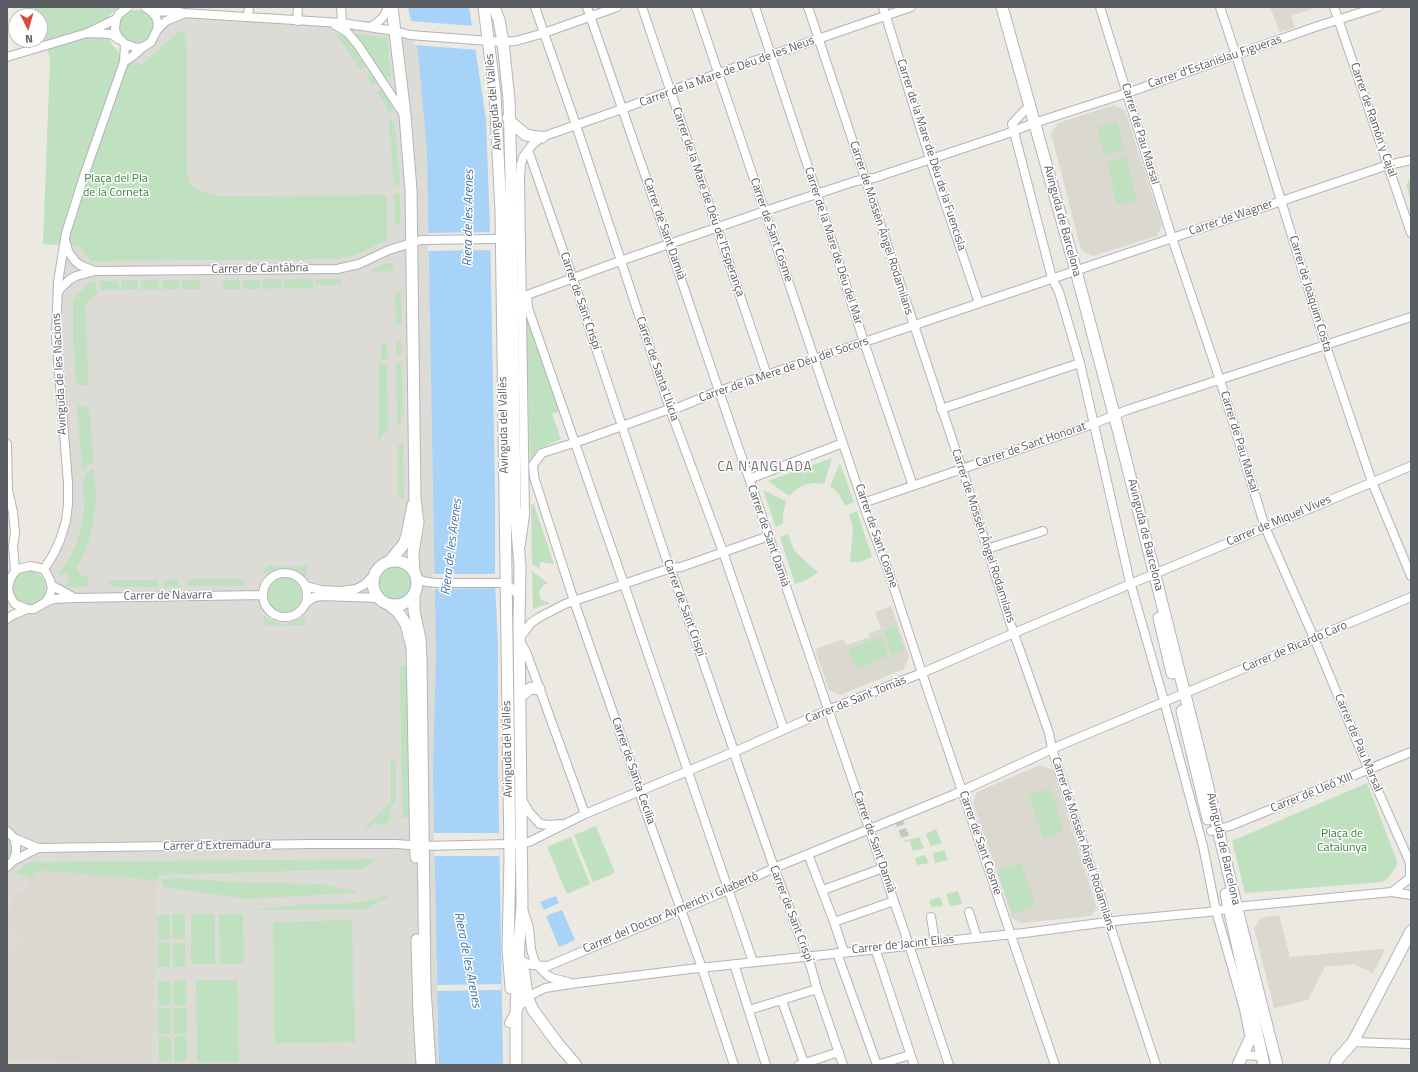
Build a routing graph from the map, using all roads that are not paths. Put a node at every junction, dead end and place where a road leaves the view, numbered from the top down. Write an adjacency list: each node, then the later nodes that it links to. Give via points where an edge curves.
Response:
1 (128, 7): 31 (street)
2 (249, 7): 30 (street)
3 (298, 7): 32 (street)
4 (341, 7): 36 (street)
5 (388, 7): 37 (street, via 378,23)
6 (392, 7): 39 (main road)
7 (484, 7): 43 (main road, Avinguda del Vallès)
8 (494, 7): 33 (main road, Avinguda del Vallès)
9 (498, 7): 33 (main road)
10 (535, 7): 41 (street, Carrer de Santa Llúcia)
11 (586, 7): 28 (street, Carrer de Sant Damià)
12 (617, 7): 28 (street)
13 (642, 7): 52 (street, Carrer de la Mare de Déu de l'Esperança)
14 (696, 7): 51 (street, Carrer de Sant Cosme)
15 (754, 7): 48 (street, Carrer de la Mare de Déu del Mar)
16 (808, 7): 42 (street, Carrer de Mossèn Àngel Rodamilans)
17 (883, 7): 29 (street, Carrer de la Mare de Déu de la Fuencisla)
18 (911, 7): 29 (street, Carrer de la Mare de Déu de les Neus)
19 (995, 7): 56 (main road, Avinguda de Barcelona)
20 (1002, 7): 59 (main road, Avinguda de Barcelona)
21 (1100, 7): 53 (street, Carrer de Pau Marsal)
22 (1220, 7): 47 (street, Carrer de Joaquim Costa)
23 (1334, 7): 34 (street, Carrer de Ramón y Cajal)
24 (1378, 7): 34 (street, Carrer d'Estanislau Figueras)
25 (147, 8): 26 (street); 38 (street, via 156,17)
26 (183, 10): 27 (street); 38 (street)
27 (216, 11): 30 (street)
28 (590, 16): 41 (street); 55 (street, Carrer de Sant Damià)
29 (886, 16): 42 (street, Carrer de la Mare de Déu de les Neus); 64 (street, Carrer de la Mare de Déu de la Fuencisla)
30 (248, 17): 32 (street)
31 (116, 19): 40 (street); 44 (street, Avinguda de les Nacions, via 115,30)
32 (297, 20): 35 (street)
33 (499, 20): 45 (main road, Avinguda del Vallès)
34 (1339, 20): 47 (street, Carrer d'Estanislau Figueras); 66 (street, Carrer de Ramón y Cajal)
35 (333, 23): 36 (street); 57 (street, via 347,32 358,45)
36 (342, 23): 37 (street)
37 (370, 27): 39 (street)
38 (157, 30): 46 (street, via 151,42)
39 (395, 31): 43 (street, via 410,35); 57 (main road)
40 (86, 33): 44 (street, via 111,34); 49 (street)
41 (544, 33): 45 (street); 60 (street, Carrer de Santa Llúcia)
42 (819, 39): 48 (street, Carrer de la Mare de Déu de les Neus); 67 (street, Carrer de Mossèn Àngel Rodamilans)
43 (486, 40): 45 (street); 54 (main road, Avinguda del Vallès)
44 (122, 42): 46 (street, via 136,48); 50 (street, Avinguda de les Nacions)
45 (503, 42): 58 (main road, Avinguda del Vallès)
46 (143, 47): 50 (street)
47 (1236, 55): 53 (street, Carrer d'Estanislau Figueras); 69 (street, Carrer de Joaquim Costa)
48 (770, 56): 51 (street, Carrer de la Mare de Déu de les Neus); 68 (street, Carrer de la Mare de Déu del Mar)
49 (7, 57)
50 (124, 62): 75 (street, Avinguda de les Nacions, via 85,173)
51 (719, 73): 52 (street, Carrer de la Mare de Déu de les Neus); 70 (street, Carrer de Sant Cosme)
52 (671, 91): 55 (street, Carrer de la Mare de Déu de les Neus); 71 (street, Carrer de la Mare de Déu de l'Esperança)
53 (1127, 93): 59 (street, Carrer d'Estanislau Figueras); 74 (street, Carrer de Pau Marsal)
54 (495, 94): 58 (main road); 73 (main road, Avinguda del Vallès)
55 (622, 109): 60 (street, Carrer de la Mare de Déu de les Neus); 77 (street, Carrer de Sant Damià)
56 (1024, 110): 59 (main road, Avinguda de Barcelona); 61 (street, via 1012,124)
57 (405, 115): 76 (main road)
58 (509, 120): 62 (main road, via 526,134); 73 (main road, Avinguda del Vallès)
59 (1031, 124): 61 (street, Carrer d'Estanislau Figueras); 80 (main road, Avinguda de Barcelona)
60 (576, 125): 62 (street, Carrer de la Mare de Déu de les Neus); 78 (street, Carrer de Santa Llúcia)
61 (1014, 131): 64 (street, Carrer d'Estanislau Figueras); 81 (street, Avinguda de Barcelona)
62 (542, 137): 63 (street, Avinguda del Vallès)
63 (528, 150): 73 (street, Avinguda del Vallès, via 521,164); 82 (street, Carrer de Sant Crispí)
64 (930, 159): 67 (street, Carrer d'Estanislau Figueras); 84 (street, Carrer de la Mare de Déu de la Fuencisla)
65 (1411, 160): 66 (street, Carrer de Wagner)
66 (1388, 165): 69 (street, Carrer de Wagner); 72 (street, Carrer de Ramón y Cajal)
67 (866, 179): 68 (street, Carrer d'Estanislau Figueras); 86 (street, Carrer de Mossèn Àngel Rodamilans)
68 (817, 194): 70 (street, Carrer d'Estanislau Figueras); 87 (street, Carrer de la Mare de Déu del Mar)
69 (1281, 202): 74 (street, Carrer de Wagner); 88 (street, Carrer de Joaquim Costa)
70 (765, 211): 71 (street, Carrer d'Estanislau Figueras); 89 (street, Carrer de Sant Cosme)
71 (717, 228): 77 (street, Carrer d'Estanislau Figueras); 91 (street, Carrer de la Mare de Déu de l'Esperança)
72 (1411, 233)
73 (507, 235): 76 (street, Carrer de Cantàbria); 126 (main road, Avinguda del Vallès); 134 (main road, Avinguda del Vallès, via 515,506 520,558)
74 (1172, 238): 80 (street, Carrer de Wagner); 92 (street, Carrer de Pau Marsal)
75 (65, 240): 79 (street, Carrer de Cantàbria, via 68,251 75,261); 83 (street, Avinguda de les Nacions)
76 (420, 241): 79 (street, Carrer de Cantàbria, via 389,250 359,264 337,268); 109 (main road)
77 (670, 244): 78 (street, Carrer d'Estanislau Figueras); 93 (street, Carrer de Sant Damià)
78 (620, 261): 82 (street, Carrer d'Estanislau Figueras); 94 (street, Carrer de Santa Llúcia)
79 (95, 271): 83 (street, Carrer de Cantàbria, via 70,280 60,289)
80 (1073, 272): 81 (street, Carrer de Wagner); 96 (main road, Avinguda de Barcelona)
81 (1052, 278): 84 (street, Carrer de la Mere de Déu del Socors); 90 (street, Avinguda de Barcelona, via 1059,292)
82 (573, 279): 98 (street, Carrer de Sant Crispí); 99 (street, Carrer d'Estanislau Figueras, via 527,295 528,308)
83 (57, 297): 120 (street, Avinguda de les Nacions, via 56,336 68,504 60,540)
84 (979, 303): 86 (street, Carrer de la Mere de Déu del Socors)
85 (1411, 317): 88 (street, Carrer de Sant Honorat)
86 (914, 326): 87 (street, Carrer de la Mere de Déu del Socors); 95 (street, Carrer de Mossèn Àngel Rodamilans)
87 (864, 342): 89 (street, Carrer de la Mere de Déu del Socors); 107 (street, Carrer de la Mare de Déu del Mar)
88 (1326, 346): 92 (street, Carrer de Sant Honorat); 106 (street, Carrer de Joaquim Costa)
89 (815, 359): 91 (street, Carrer de la Mere de Déu del Socors); 100 (street, Carrer de Sant Cosme)
90 (1080, 363): 95 (street); 97 (street, Avinguda de Barcelona)
91 (767, 375): 93 (street, Carrer de la Mere de Déu del Socors)
92 (1220, 380): 96 (street, Carrer de Sant Honorat); 112 (street, Carrer de Pau Marsal)
93 (719, 391): 94 (street, Carrer de la Mere de Déu del Socors); 105 (street, Carrer de Sant Damià)
94 (670, 409): 98 (street, Carrer de la Mere de Déu del Socors); 117 (street, Carrer de Santa Llúcia)
95 (941, 409): 103 (street, Carrer de Mossèn Àngel Rodamilans)
96 (1111, 417): 97 (street, Carrer de Sant Honorat); 124 (main road, Avinguda de Barcelona)
97 (1093, 424): 103 (street, Carrer de Sant Honorat); 128 (street, Avinguda de Barcelona)
98 (622, 426): 99 (street, Carrer de la Mere de Déu del Socors); 119 (street, Carrer de Sant Crispí)
99 (574, 442): 104 (street, Carrer de la Mere de Déu del Socors, via 542,453 534,465); 127 (street)
100 (843, 443): 105 (street); 110 (street, Carrer de Sant Cosme)
101 (7, 444): 108 (street)
102 (1411, 466): 106 (street, Carrer de Miquel Vives)
103 (961, 468): 107 (street, Carrer de Sant Honorat); 116 (street, Carrer de Mossèn Àngel Rodamilans)
104 (534, 477): 138 (street, Carrer de Santa Cecilia)
105 (749, 480): 114 (street, Carrer de Sant Damià)
106 (1372, 482): 112 (street, Carrer de Miquel Vives); 125 (street, Carrer de Joaquim Costa)
107 (912, 486): 110 (street, Carrer de Sant Honorat)
108 (8, 490): 115 (street, via 14,528)
109 (415, 499): 118 (main road, via 404,544); 123 (main road, via 418,522 413,553)
110 (863, 503): 147 (street, Carrer de Sant Cosme)
111 (7, 521): 115 (street)
112 (1265, 528): 124 (street, Carrer de Miquel Vives); 145 (street, Carrer de Pau Marsal)
113 (1043, 531): 116 (street)
114 (769, 536): 117 (street); 152 (street, Carrer de Sant Damià)
115 (13, 545): 121 (street)
116 (987, 549): 144 (street, Carrer de Mossèn Àngel Rodamilans)
117 (723, 552): 119 (street); 153 (street, Carrer de Santa Llúcia)
118 (390, 562): 122 (main road, via 383,564); 123 (main road, via 402,562)
119 (671, 568): 127 (street); 155 (street, Carrer de Sant Crispí)
120 (44, 569): 121 (street, via 30,566); 129 (street)
121 (16, 572): 131 (street, via 10,580)
122 (375, 574): 130 (street, via 356,589 321,590); 137 (main road, via 372,584)
123 (415, 575): 126 (street, via 431,583); 133 (main road, via 417,587)
124 (1152, 575): 128 (street, Carrer de Sant Tomàs); 149 (main road, Avinguda de Barcelona)
125 (1411, 576)
126 (501, 583): 134 (street, via 514,590); 171 (main road, Avinguda del Vallès)
127 (624, 584): 138 (street); 157 (street)
128 (1131, 584): 144 (street, Carrer de Sant Tomàs); 151 (street, Avinguda de Barcelona)
129 (51, 585): 136 (street); 139 (street)
130 (305, 586): 132 (street, via 296,575 283,573 270,578); 140 (street)
131 (8, 591): 142 (street, via 15,604)
132 (262, 595): 136 (street, Carrer de Navarra); 140 (street, via 267,608 279,616 292,616)
133 (414, 595): 141 (main road, via 407,602); 172 (main road, via 421,659)
134 (519, 597): 146 (main road, Avinguda del Vallès)
135 (1411, 597): 145 (street, Carrer de Ricardo Caro)
136 (73, 598): 139 (street, Carrer de Navarra)
137 (378, 598): 140 (street, via 322,596 314,597); 141 (main road)
138 (574, 601): 146 (street, via 538,618); 159 (street, Carrer de Santa Cecilia)
139 (46, 602): 142 (street, via 42,606)
140 (306, 603)
141 (390, 605): 167 (main road, via 406,624 412,647)
142 (27, 609): 143 (street)
143 (7, 620)
144 (1014, 632): 147 (street, Carrer de Sant Tomàs); 154 (street, Carrer de Mossèn Àngel Rodamilans, via 1049,733)
145 (1314, 638): 149 (street, Carrer de Ricardo Caro); 158 (street, Carrer de Pau Marsal)
146 (519, 639): 148 (street); 150 (main road, Avinguda del Vallès)
147 (922, 673): 152 (street, Carrer de Sant Tomàs); 160 (street, Carrer de Sant Cosme)
148 (540, 689): 150 (main road, via 531,688); 162 (street)
149 (1182, 694): 151 (street, Carrer del Doctor Aymerich i Gilabertó); 165 (main road, Avinguda de Barcelona)
150 (520, 696): 161 (main road, Avinguda del Vallès)
151 (1164, 701): 154 (street, Carrer del Doctor Aymerich i Gilabertó); 188 (street, Avinguda de Barcelona, via 1203,846)
152 (828, 710): 153 (street, Carrer de Sant Tomàs); 164 (street, Carrer de Sant Damià)
153 (784, 730): 155 (street, Carrer de Sant Tomàs)
154 (1052, 749): 160 (street, Carrer del Doctor Aymerich i Gilabertó); 192 (street, Carrer de Mossèn Àngel Rodamilans)
155 (734, 751): 157 (street, Carrer de Sant Tomàs); 177 (street, Carrer de Sant Crispí)
156 (1411, 752): 158 (street, Carrer de Lleó XIII)
157 (688, 770): 159 (street, Carrer de Sant Tomàs); 179 (street)
158 (1369, 770): 165 (street, Carrer de Lleó XIII); 175 (street, Carrer de Pau Marsal)
159 (640, 790): 162 (street, Carrer de Sant Tomàs); 186 (street, Carrer de Santa Cecilia)
160 (962, 791): 164 (street, Carrer del Doctor Aymerich i Gilabertó); 194 (street, Carrer de Sant Cosme)
161 (521, 798): 163 (street, Carrer de Sant Tomàs, via 540,824); 169 (main road, Avinguda del Vallès)
162 (585, 814): 163 (street, Carrer de Sant Tomàs)
163 (564, 824): 169 (street, Carrer de Sant Tomàs)
164 (869, 829): 174 (street, Carrer del Doctor Aymerich i Gilabertó); 178 (street, Carrer de Sant Damià)
165 (1215, 830): 185 (main road, Avinguda de Barcelona)
166 (7, 831): 168 (street)
167 (415, 833): 170 (street, Carrer d'Extremadura); 172 (main road)
168 (14, 838): 173 (street, Carrer d'Extremadura); 176 (street, via 16,853)
169 (522, 843): 171 (street); 187 (main road, Avinguda del Vallès)
170 (396, 844): 172 (street, Carrer d'Extremadura); 173 (street, Carrer d'Extremadura)
171 (506, 844): 172 (street, Carrer d'Extremadura); 182 (main road, Avinguda del Vallès)
172 (424, 846): 222 (main road, via 418,990); 223 (main road, via 425,994)
173 (38, 848): 176 (street, Carrer d'Extremadura)
174 (808, 854): 177 (street, Carrer del Doctor Aymerich i Gilabertó); 180 (street)
175 (1410, 864): 181 (street, via 1410,878)
176 (9, 866)
177 (774, 868): 179 (street, Carrer del Doctor Aymerich i Gilabertó); 200 (street, Carrer de Sant Crispí)
178 (883, 868): 180 (street); 184 (street, Carrer de Sant Damià)
179 (728, 890): 186 (street, Carrer del Doctor Aymerich i Gilabertó); 202 (street)
180 (823, 890): 191 (street)
181 (1392, 892): 183 (street, Carrer de Jacint Elias); 185 (street, Carrer de Jacint Elias)
182 (510, 894): 201 (street, Avinguda del Vallès, via 513,948); 213 (main road, Avinguda del Vallès)
183 (1411, 895)
184 (894, 901): 191 (street); 197 (street, Carrer de Sant Damià)
185 (1233, 908): 188 (street, Carrer de Jacint Elias); 214 (main road, Avinguda de Barcelona); 236 (main road, Avinguda de Barcelona)
186 (680, 910): 204 (street, Carrer del Doctor Aymerich i Gilabertó, via 548,966); 205 (street, Carrer de Santa Cecilia)
187 (522, 911): 201 (main road, Avinguda del Vallès); 204 (street, Carrer de Jacint Elias, via 529,928 534,960)
188 (1216, 911): 192 (street, Carrer de Jacint Elias); 212 (street, Avinguda de Barcelona)
189 (969, 912): 195 (street)
190 (931, 917): 196 (street)
191 (834, 922): 199 (street)
192 (1110, 922): 194 (street, Carrer de Jacint Elias); 234 (street, Carrer de Mossèn Àngel Rodamilans)
193 (1411, 931): 216 (main road)
194 (1011, 935): 195 (street, Carrer de Jacint Elias); 233 (street, Carrer de Sant Cosme)
195 (977, 938): 196 (street, Carrer de Jacint Elias)
196 (935, 942): 197 (street, Carrer de Jacint Elias)
197 (909, 945): 198 (street, Carrer de Jacint Elias); 232 (street, Carrer de Sant Damià)
198 (875, 948): 199 (street, Carrer de Jacint Elias); 219 (street)
199 (840, 952): 200 (street, Carrer de Jacint Elias); 230 (street)
200 (807, 956): 202 (street, Carrer de Jacint Elias); 207 (street, Carrer de Sant Crispí)
201 (521, 960): 204 (street); 208 (main road); 211 (main road, Avinguda del Vallès)
202 (752, 962): 203 (street, Carrer de Jacint Elias)
203 (734, 964): 205 (street, Carrer de Jacint Elias); 210 (street)
204 (538, 966): 206 (street, Carrer de Jacint Elias, via 552,978)
205 (702, 968): 206 (street, Carrer de Jacint Elias); 227 (street, Carrer de Santa Cecilia)
206 (577, 983): 208 (street, Carrer de Jacint Elias, via 545,988)
207 (816, 989): 209 (street); 217 (street, Carrer de Sant Crispí)
208 (527, 997): 211 (street, Carrer de Jacint Elias); 226 (main road, via 535,1014)
209 (782, 1001): 210 (street); 221 (street)
210 (749, 1010): 228 (street)
211 (516, 1011): 213 (street, Carrer de Jacint Elias); 225 (main road, Avinguda del Vallès)
212 (1244, 1012): 214 (street); 214 (street, Avinguda de Barcelona)
213 (509, 1023): 224 (main road, Avinguda del Vallès)
214 (1254, 1029): 218 (main road); 220 (main road, Avinguda de Barcelona)
215 (1411, 1044): 216 (street)
216 (1351, 1045): 237 (main road); 238 (main road)
217 (839, 1052): 221 (street); 229 (street, Carrer de Sant Crispí)
218 (1244, 1054): 220 (street); 235 (main road)
219 (910, 1055): 230 (street); 231 (street)
220 (1263, 1060)
221 (802, 1064)
222 (422, 1065)
223 (430, 1065)
224 (510, 1065)
225 (516, 1065)
226 (576, 1065)
227 (734, 1065)
228 (766, 1065)
229 (843, 1065)
230 (877, 1065)
231 (914, 1065)
232 (949, 1065)
233 (1055, 1065)
234 (1156, 1065)
235 (1238, 1065)
236 (1277, 1065)
237 (1334, 1065)
238 (1344, 1065)

